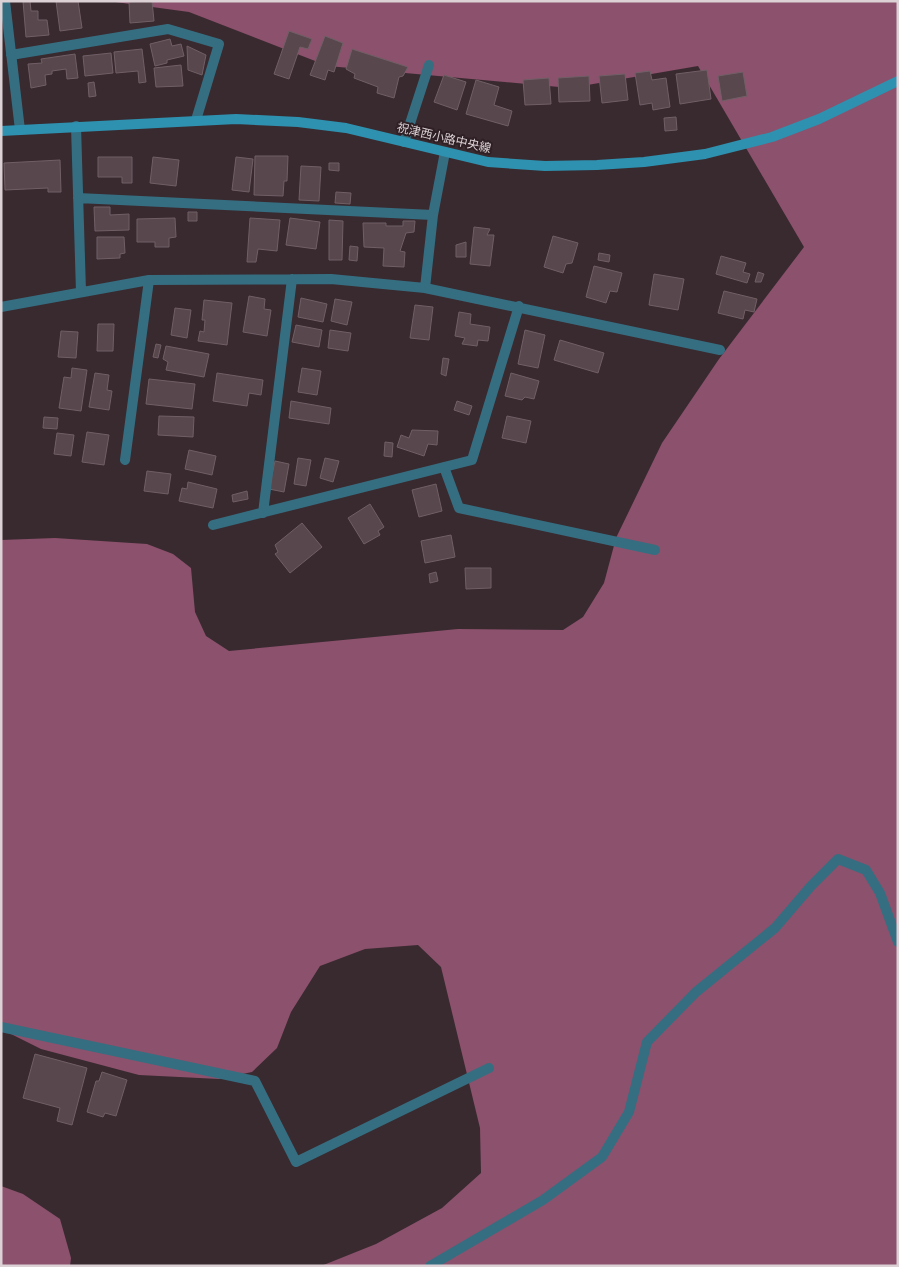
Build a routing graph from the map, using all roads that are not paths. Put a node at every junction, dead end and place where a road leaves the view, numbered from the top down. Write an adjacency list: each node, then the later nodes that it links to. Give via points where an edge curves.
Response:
1 (5, 1): 2 (street)
2 (11, 55): 5 (street, via 168,29 219,44); 7 (street)
3 (429, 65): 9 (street)
4 (898, 81): 10 (main road, 祝津西小路中央線, via 772,137 705,154 644,162 545,166 488,162)
5 (196, 120): 6 (main road, 祝津西小路中央線); 9 (main road, 祝津西小路中央線, via 298,122 346,128)
6 (76, 126): 7 (main road, 祝津西小路中央線); 11 (street)
7 (20, 130): 8 (main road, 祝津西小路中央線)
8 (1, 131)
9 (404, 142): 10 (main road, 祝津西小路中央線)
10 (445, 152): 12 (street)
11 (78, 198): 12 (street); 16 (street)
12 (433, 215): 15 (street)
13 (292, 279): 14 (street); 15 (street, via 332,279); 22 (street)
14 (150, 280): 16 (street); 20 (street)
15 (425, 288): 17 (street)
16 (81, 292): 18 (street)
17 (519, 306): 19 (street); 21 (street, via 472,460)
18 (1, 307)
19 (720, 350)
20 (125, 460)
21 (444, 467): 22 (street); 24 (street, via 460,508)
22 (263, 513): 23 (street)
23 (213, 525)
24 (655, 550)
25 (898, 942): 28 (street, via 880,893 866,870 838,859 775,928 696,992 648,1042 629,1112 602,1157 543,1200)
26 (1, 1027): 27 (street, via 255,1081 296,1162)
27 (489, 1068)
28 (430, 1266)

